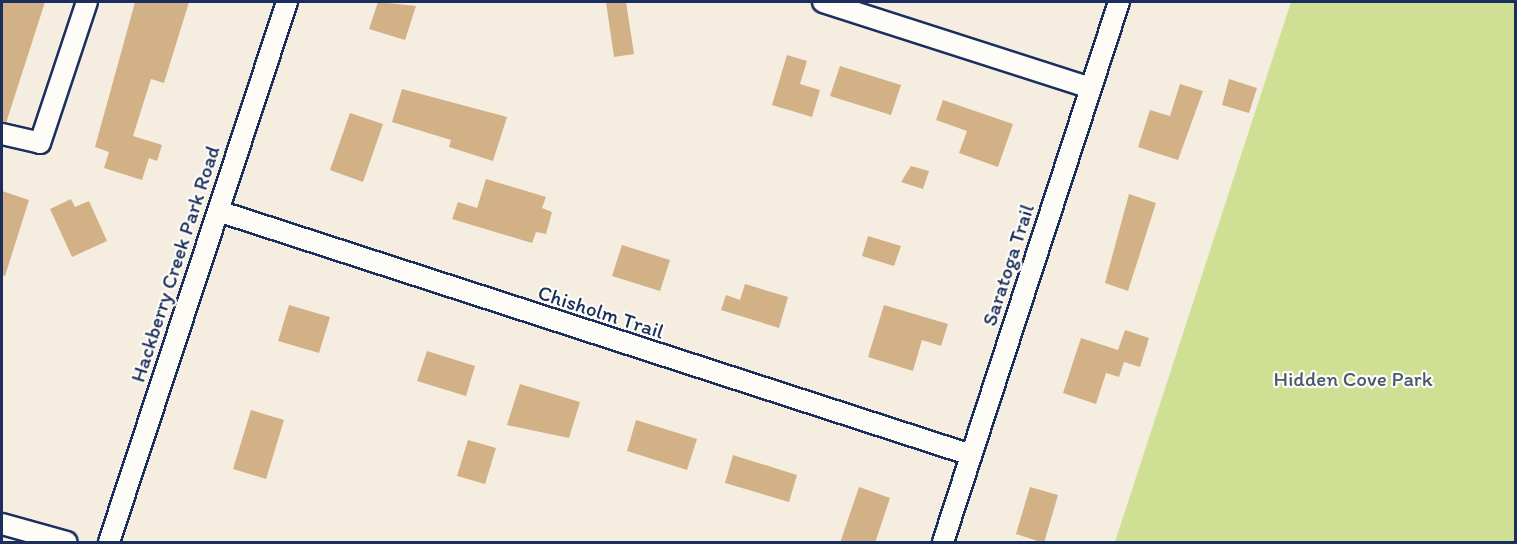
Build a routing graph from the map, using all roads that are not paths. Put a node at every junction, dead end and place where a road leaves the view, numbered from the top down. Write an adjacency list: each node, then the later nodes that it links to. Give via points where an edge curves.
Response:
1 (87, 2): 6 (street, via 40,143)
2 (287, 2): 7 (street, Hackberry Creek Park Road)
3 (823, 2): 5 (street)
4 (1119, 2): 5 (street, Saratoga Trail)
5 (1091, 88): 8 (street, Saratoga Trail)
6 (2, 134)
7 (218, 211): 8 (street, Chisholm Trail); 11 (street, Hackberry Creek Park Road)
8 (971, 454): 12 (street, Saratoga Trail)
9 (2, 524): 10 (street)
10 (67, 543)
11 (109, 543)
12 (943, 543)

